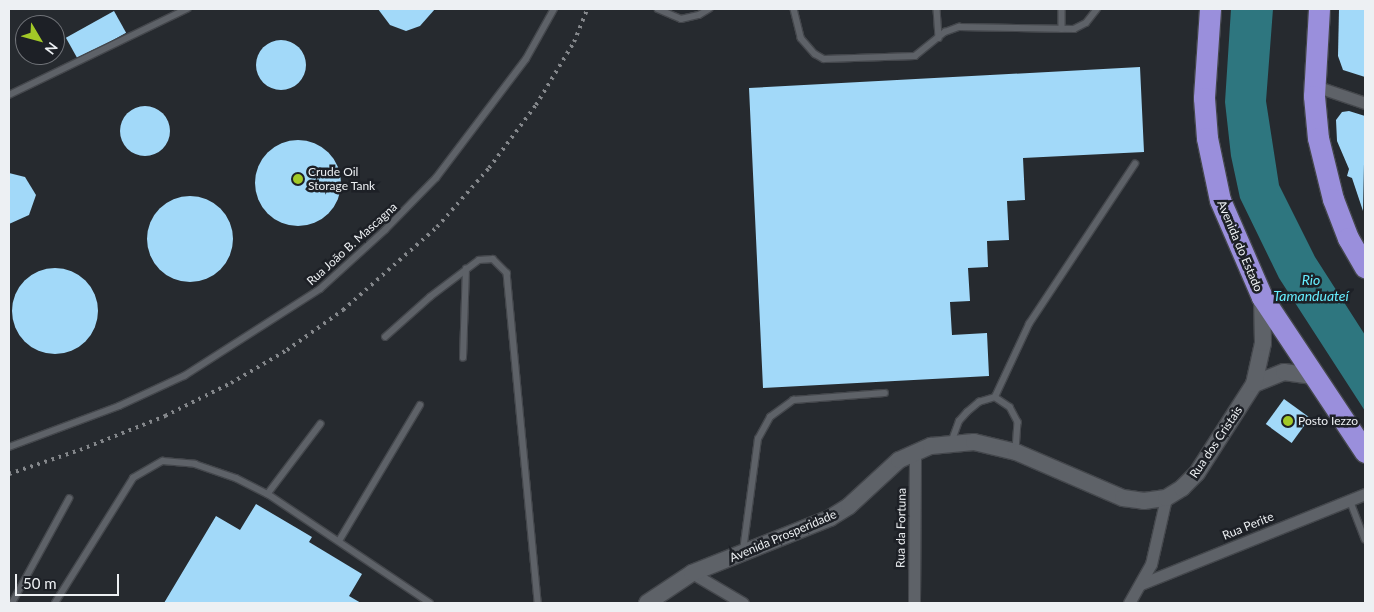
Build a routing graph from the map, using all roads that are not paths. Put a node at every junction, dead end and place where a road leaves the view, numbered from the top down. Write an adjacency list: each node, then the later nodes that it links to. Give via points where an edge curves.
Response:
1 (187, 9): 16 (lane)
2 (550, 9): 12 (lane)
3 (554, 9): 12 (lane, Rua João B. Mascagna)
4 (658, 9): 5 (lane, via 681,19)
5 (709, 9)
6 (794, 9): 14 (lane, via 801,38 824,59 915,56)
7 (938, 9): 14 (lane)
8 (1062, 9): 13 (lane)
9 (1097, 9): 13 (lane, via 1078,28)
10 (1210, 9): 21 (highway, Avenida do Estado, via 1204,98 1207,138 1220,200)
11 (1319, 9): 15 (highway)
12 (548, 17): 31 (lane, Rua João B. Mascagna, via 526,59 436,178 320,289 184,376 119,406)
13 (1062, 29): 14 (lane, via 959,27 951,28)
14 (938, 38)
15 (1315, 86): 17 (street); 19 (highway, via 1318,138 1333,199 1348,238)
16 (9, 95)
17 (1365, 103)
18 (1135, 164): 27 (lane, via 1029,324)
19 (1365, 267)
20 (466, 269): 22 (lane); 23 (lane); 48 (lane, via 479,260 493,259 507,273)
21 (1262, 297): 24 (highway, Avenida do Estado); 25 (main road, Rua dos Cristais, via 1264,343)
22 (385, 337)
23 (463, 358)
24 (1313, 376): 25 (main road, via 1284,372); 34 (highway, Avenida do Estado)
25 (1254, 384): 37 (main road, Rua dos Cristais, via 1197,473)
26 (885, 393): 42 (lane, via 793,400 770,416 758,439)
27 (995, 397): 30 (lane, via 979,402 966,412); 33 (lane, via 1010,407 1018,422)
28 (420, 405): 41 (lane)
29 (321, 424): 35 (lane)
30 (951, 443): 32 (main road, Avenida Prosperidade); 33 (main road, Avenida Prosperidade, via 974,442)
31 (9, 448)
32 (915, 452): 42 (main road, Avenida Prosperidade, via 899,460 849,506 830,518); 51 (street, Rua da Fortuna)
33 (1016, 452): 37 (main road, Avenida Prosperidade, via 1123,498 1144,501)
34 (1365, 452)
35 (268, 494): 41 (lane); 46 (lane, via 236,478 194,464 164,461 133,478)
36 (1365, 494): 39 (street, Rua Perite)
37 (1166, 498): 44 (street, via 1154,556)
38 (69, 499): 45 (lane)
39 (1350, 500): 40 (lane); 44 (street, Rua Perite)
40 (1365, 539)
41 (339, 541): 47 (lane)
42 (743, 554): 43 (main road, Avenida Prosperidade)
43 (692, 573): 49 (main road, Avenida Prosperidade); 50 (street)
44 (1141, 584): 52 (street)
45 (12, 603)
46 (55, 603)
47 (430, 603)
48 (538, 603)
49 (647, 603)
50 (743, 603)
51 (914, 603)
52 (1129, 603)

